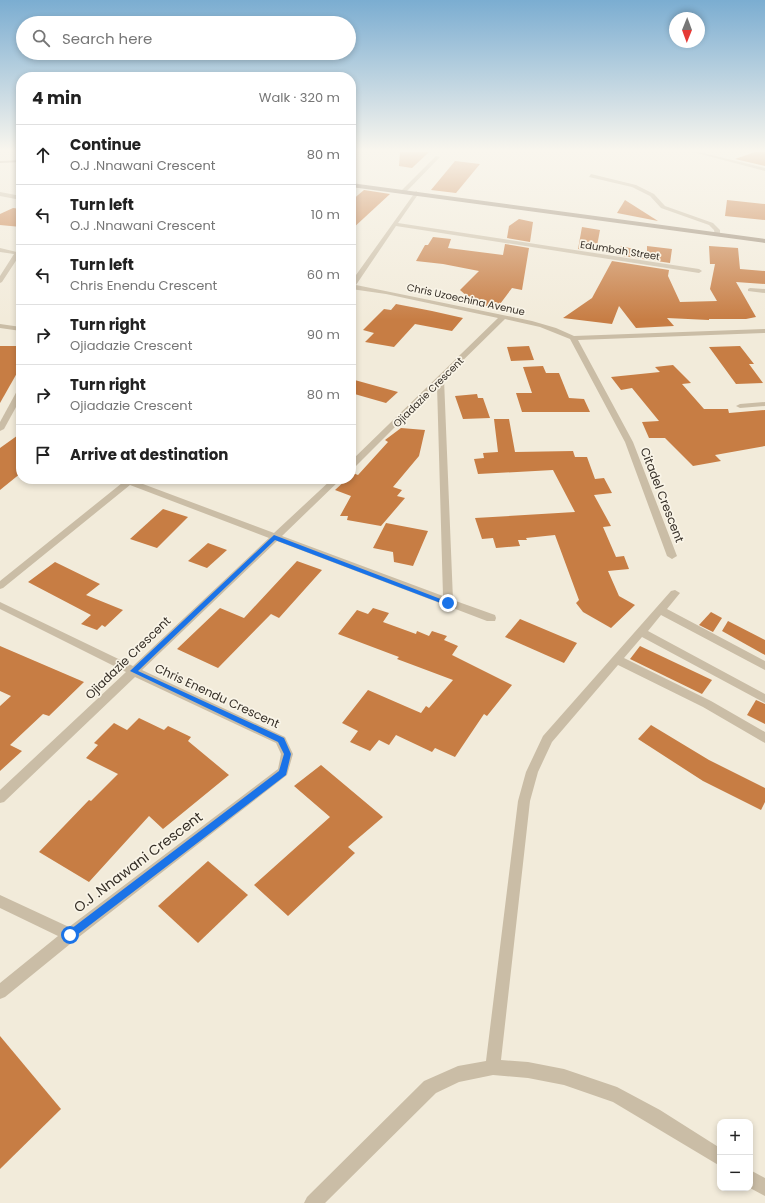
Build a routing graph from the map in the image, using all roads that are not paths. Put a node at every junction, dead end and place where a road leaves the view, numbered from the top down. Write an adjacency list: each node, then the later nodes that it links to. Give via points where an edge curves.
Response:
1 (406, 208): 4 (street)
2 (525, 208): 5 (main road)
3 (666, 208): 5 (street, via 711,224 717,230)
4 (395, 224): 10 (street, Edumbah Street); 11 (street)
5 (717, 235): 6 (main road)
6 (765, 241)
7 (0, 250): 8 (street)
8 (16, 252)
9 (16, 259): 12 (street)
10 (700, 271)
11 (356, 279)
12 (0, 281)
13 (356, 287): 16 (street, Chris Uzoechina Avenue)
14 (750, 290): 15 (street)
15 (765, 291)
16 (503, 317): 20 (street, Chris Uzoechina Avenue, via 551,329); 21 (street, Ojiadazie Crescent)
17 (0, 326): 18 (street)
18 (16, 328)
19 (765, 331): 20 (street)
20 (573, 338): 31 (street, Citadel Crescent, via 629,442)
21 (441, 379): 26 (street, Ojiadazie Crescent); 34 (street)
22 (16, 399): 25 (street)
23 (765, 404): 24 (street)
24 (740, 406)
25 (0, 429)
26 (356, 461)
27 (126, 484): 32 (street)
28 (141, 484): 30 (street)
29 (332, 484): 30 (street, Ojiadazie Crescent)
30 (274, 537): 34 (street); 41 (street, Ojiadazie Crescent)
31 (672, 556)
32 (0, 586)
33 (675, 594): 36 (street)
34 (448, 603): 37 (street)
35 (0, 605): 41 (street, Chris Enendu Crescent)
36 (660, 610): 38 (street); 40 (street)
37 (491, 618)
38 (641, 632): 39 (street); 42 (street)
39 (616, 659): 43 (street, via 706,704); 49 (street, via 547,740 532,772 524,801)
40 (765, 666)
41 (133, 671): 44 (street, Chris Enendu Crescent, via 281,740); 45 (street, Ojiadazie Crescent)
42 (765, 699)
43 (765, 738)
44 (287, 754): 47 (street, O.J .Nnawani Crescent, via 283,772)
45 (0, 798)
46 (0, 901): 47 (street)
47 (70, 935): 48 (street, O.J .Nnawani Crescent)
48 (0, 992)
49 (493, 1067): 50 (street, via 564,1077 617,1095); 53 (street, via 458,1074 430,1087)
50 (717, 1156)
51 (753, 1180): 52 (street)
52 (765, 1188)
53 (313, 1203)

